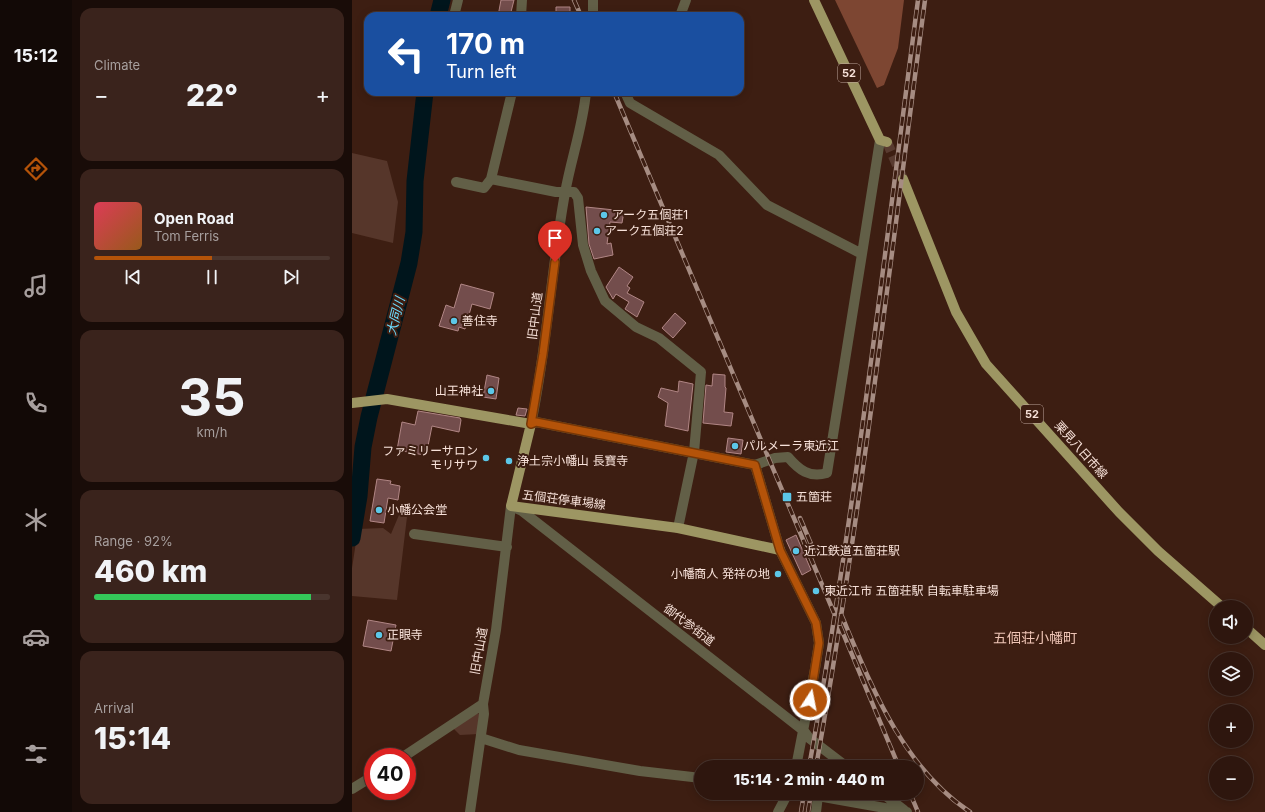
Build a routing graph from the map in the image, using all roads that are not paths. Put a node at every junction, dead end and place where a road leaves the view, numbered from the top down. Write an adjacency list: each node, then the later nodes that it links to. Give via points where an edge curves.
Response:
1 (458, 0): 6 (street)
2 (522, 0): 7 (street)
3 (593, 0): 8 (street)
4 (686, 0): 9 (street)
5 (814, 0): 13 (main road, 52)
6 (455, 12)
7 (521, 12)
8 (593, 12)
9 (682, 12)
10 (511, 96): 14 (street)
11 (586, 96): 17 (street, 旧中山道)
12 (627, 96): 18 (street, via 630,103 719,155 767,205)
13 (883, 141): 18 (street)
14 (491, 179): 16 (street, via 484,188); 17 (street)
15 (903, 179): 28 (main road, 栗見八日市線 / 52, via 956,312 986,364 1119,512 1158,551)
16 (456, 182)
17 (565, 192): 20 (street, 旧中山道); 21 (street, via 574,192 578,198 583,245 591,271 605,301 636,327 659,338 701,372)
18 (862, 254): 22 (street, via 828,473 805,472 797,468 788,457 783,456)
19 (352, 403): 20 (main road, via 387,399)
20 (531, 424): 21 (street, via 536,422); 23 (main road, 五個荘停車場線)
21 (694, 452): 22 (street); 24 (street)
22 (755, 465): 27 (street)
23 (511, 506): 24 (main road, 五個荘停車場線); 26 (street, 旧中山道); 32 (street, 御代参街道, via 522,511)
24 (678, 528): 27 (main road, 五個荘停車場線)
25 (414, 534): 26 (street)
26 (507, 547): 31 (street, 旧中山道)
27 (780, 550): 32 (street, via 816,623 819,643)
28 (1214, 600)
29 (1253, 634): 30 (main road)
30 (1265, 645)
31 (483, 704): 33 (street, 旧中山道); 34 (street)
32 (804, 731): 35 (street); 36 (street, 御代参街道, via 809,738)
33 (481, 738): 37 (street, via 519,750 640,771); 44 (street, 旧中山道)
34 (416, 748)
35 (798, 760)
36 (838, 760)
37 (694, 777)
38 (364, 782): 39 (street)
39 (352, 789)
40 (784, 800): 45 (street)
41 (818, 800): 46 (street)
42 (840, 800): 47 (street)
43 (891, 800): 47 (street)
44 (470, 812)
45 (778, 812)
46 (816, 812)
47 (907, 812)

